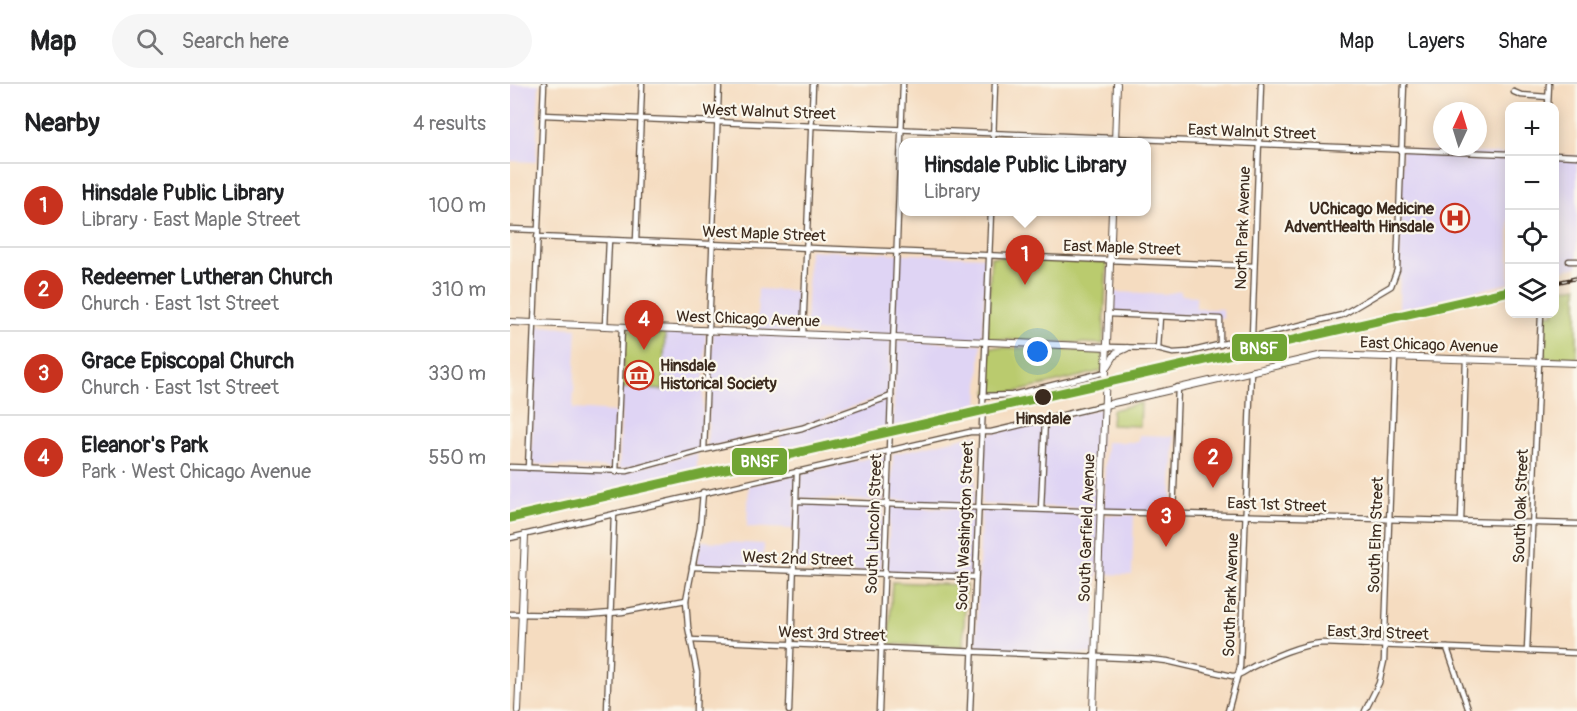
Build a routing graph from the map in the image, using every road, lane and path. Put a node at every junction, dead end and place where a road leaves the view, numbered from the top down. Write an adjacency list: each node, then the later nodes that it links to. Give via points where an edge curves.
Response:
1 (544, 84): 14 (street)
2 (642, 84): 15 (street)
3 (719, 84): 16 (street)
4 (813, 84): 17 (street)
5 (903, 84): 18 (street, South Lincoln Street)
6 (995, 84): 19 (street)
7 (1117, 84): 23 (main road)
8 (1261, 84): 25 (street, North Park Avenue)
9 (1404, 84): 26 (street)
10 (1549, 84): 12 (street)
11 (1514, 92): 12 (street)
12 (1548, 97): 13 (street)
13 (1548, 102)
14 (543, 115): 15 (street, West Walnut Street); 34 (street)
15 (640, 119): 16 (street, West Walnut Street); 37 (street)
16 (718, 122): 17 (street, West Walnut Street); 38 (street)
17 (811, 126): 18 (street, West Walnut Street); 39 (street)
18 (901, 130): 19 (street, West Walnut Street); 20 (street, South Lincoln Street)
19 (994, 134): 21 (street); 22 (street, East Walnut Street)
20 (901, 138)
21 (994, 138)
22 (1075, 138)
23 (1115, 138)
24 (1151, 141): 25 (street, East Walnut Street)
25 (1258, 144): 26 (street, East Walnut Street); 45 (street, North Park Avenue)
26 (1402, 149): 27 (street, East Walnut Street); 55 (street, via 1396,277 1387,289 1342,315)
27 (1505, 154)
28 (1559, 155): 29 (street)
29 (1577, 156)
30 (899, 190): 40 (street, South Lincoln Street)
31 (991, 216): 41 (street, South Washington Street)
32 (1112, 216): 42 (main road, South Garfield Avenue)
33 (510, 229): 34 (street)
34 (537, 230): 35 (street)
35 (537, 237): 36 (street, West Maple Street); 50 (street)
36 (609, 240): 37 (street, West Maple Street); 51 (street)
37 (636, 241): 38 (street, West Maple Street)
38 (713, 244): 39 (street, West Maple Street); 53 (street)
39 (806, 248): 40 (street, West Maple Street); 54 (street)
40 (897, 251): 41 (street, West Maple Street); 56 (street, South Lincoln Street)
41 (989, 255): 42 (street, East Maple Street); 57 (street, South Washington Street)
42 (1110, 260): 45 (street, East Maple Street); 46 (main road, South Garfield Avenue)
43 (1569, 261): 44 (street)
44 (1577, 261)
45 (1254, 266): 55 (street, North Park Avenue)
46 (1109, 314): 47 (street); 59 (main road, South Garfield Avenue)
47 (1160, 316): 58 (street, via 1220,319); 61 (street)
48 (1541, 318): 64 (street, South Oak Street)
49 (510, 322): 50 (main road, West Chicago Avenue)
50 (534, 324): 51 (main road, West Chicago Avenue); 77 (street)
51 (605, 327): 52 (main road, West Chicago Avenue)
52 (622, 327): 53 (main road, West Chicago Avenue); 79 (street)
53 (709, 331): 54 (main road, West Chicago Avenue); 74 (street)
54 (803, 334): 56 (main road, West Chicago Avenue)
55 (1252, 336): 58 (street)
56 (893, 338): 57 (main road, West Chicago Avenue); 69 (street, South Lincoln Street)
57 (984, 342): 59 (main road); 70 (street, South Washington Street)
58 (1220, 345): 61 (street, via 1184,353)
59 (1108, 347): 60 (street); 67 (main road, South Garfield Avenue)
60 (1127, 348): 61 (street); 67 (main road, via 1114,356)
61 (1158, 349)
62 (1395, 357): 63 (main road, East Chicago Avenue); 66 (main road, East Chicago Avenue, via 1323,355); 89 (street, South Elm Street)
63 (1466, 359): 64 (main road, East Chicago Avenue); 90 (street)
64 (1538, 362): 65 (main road, East Chicago Avenue); 91 (street, South Oak Street)
65 (1577, 363)
66 (1251, 371): 68 (main road, East Chicago Avenue); 88 (street, South Park Avenue)
67 (1106, 372): 70 (street, via 1012,394); 71 (main road, South Garfield Avenue)
68 (1178, 387): 71 (main road, East Chicago Avenue); 87 (street)
69 (891, 396): 74 (street, via 802,428); 75 (street, South Lincoln Street)
70 (982, 396): 73 (street, South Washington Street)
71 (1105, 405): 72 (street); 85 (main road, South Garfield Avenue)
72 (1045, 419): 73 (street); 84 (street)
73 (980, 432): 75 (street); 83 (street, South Washington Street)
74 (704, 450): 79 (street)
75 (889, 451): 78 (street); 82 (street, South Lincoln Street)
76 (510, 467): 77 (street)
77 (528, 468): 79 (street)
78 (797, 471): 80 (street); 81 (street)
79 (616, 472)
80 (704, 492): 86 (street); 95 (street)
81 (797, 501): 82 (street, East 1st Street); 96 (street)
82 (887, 503): 83 (street, East 1st Street); 97 (street, South Lincoln Street)
83 (977, 507): 84 (street, East 1st Street); 98 (street, South Washington Street)
84 (1041, 509): 85 (street, East 1st Street)
85 (1101, 512): 87 (street, East 1st Street); 111 (main road, South Garfield Avenue)
86 (615, 514): 93 (street); 100 (street)
87 (1173, 514): 88 (street, East 1st Street)
88 (1245, 516): 89 (street, East 1st Street); 112 (street, South Park Avenue)
89 (1389, 520): 90 (street, East 1st Street); 105 (street, South Elm Street)
90 (1461, 521): 91 (street, East 1st Street)
91 (1532, 523): 92 (street, East 1st Street); 109 (street, South Oak Street)
92 (1577, 524)
93 (525, 535): 94 (street); 102 (main road)
94 (510, 538)
95 (692, 567): 96 (street, West 2nd Street); 99 (street)
96 (794, 571): 97 (street, West 2nd Street); 104 (street)
97 (884, 574): 98 (street, West 2nd Street); 106 (street, South Lincoln Street)
98 (975, 578): 108 (street, South Washington Street)
99 (686, 600): 100 (street); 103 (street)
100 (611, 613): 102 (street); 114 (street)
101 (510, 614): 102 (street)
102 (522, 615): 113 (main road)
103 (691, 640): 104 (street, West 3rd Street); 115 (street, via 697,673)
104 (792, 644): 106 (street, West 3rd Street); 116 (street)
105 (1384, 645): 107 (street, East 3rd Street); 112 (street, East 3rd Street, via 1317,644 1261,663); 121 (street, South Elm Street, via 1382,674)
106 (882, 648): 108 (street, West 3rd Street); 117 (street, South Lincoln Street)
107 (1448, 648): 109 (street, East 3rd Street); 122 (street)
108 (972, 651): 111 (street); 118 (street, South Washington Street)
109 (1527, 651): 110 (street, East 3rd Street)
110 (1577, 652)
111 (1095, 657): 112 (street, via 1158,660); 119 (main road, South Garfield Avenue)
112 (1239, 676): 120 (street, South Park Avenue)
113 (518, 711)
114 (607, 711)
115 (696, 711)
116 (789, 711)
117 (879, 711)
118 (970, 711)
119 (1093, 711)
120 (1228, 711)
121 (1365, 711)
122 (1469, 711)

